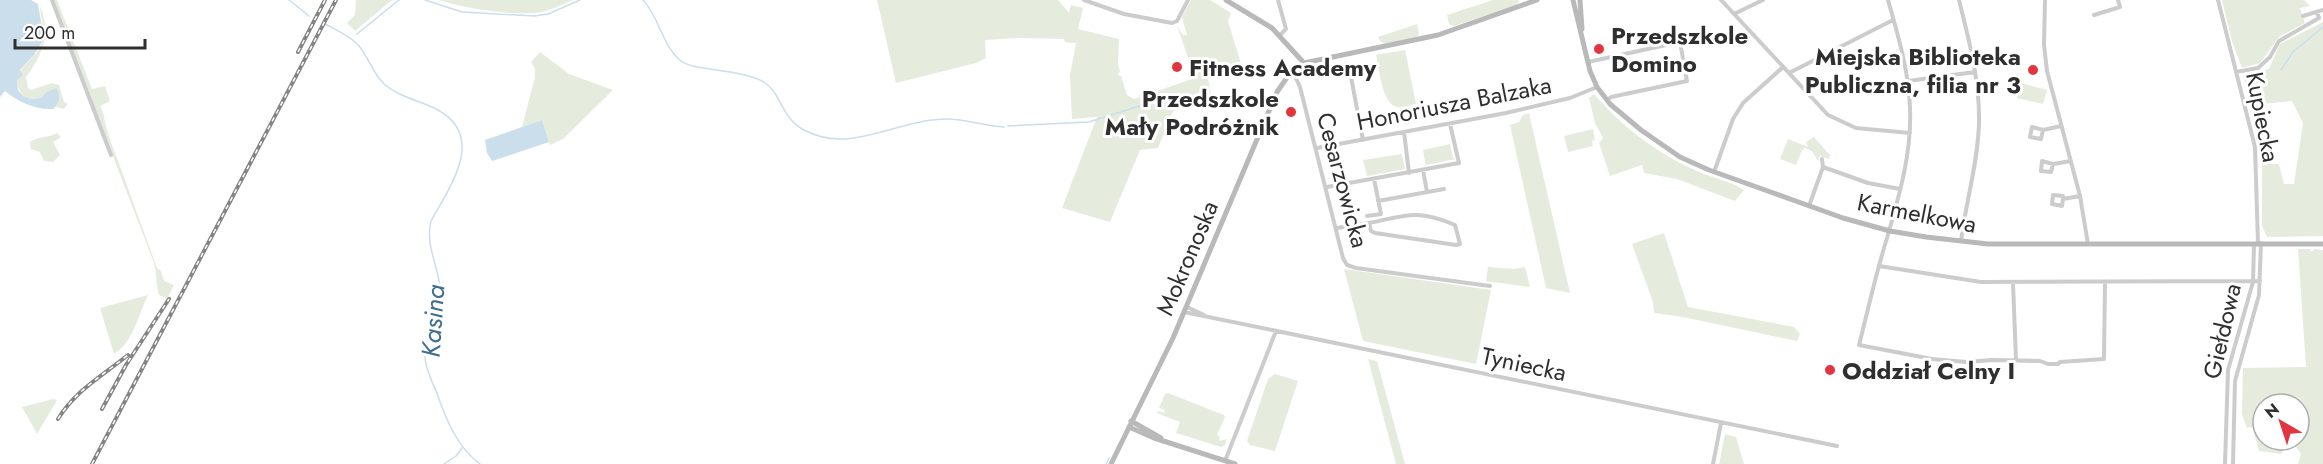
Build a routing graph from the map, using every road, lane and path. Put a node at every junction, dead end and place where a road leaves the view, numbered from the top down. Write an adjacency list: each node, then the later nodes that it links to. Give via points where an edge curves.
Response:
1 (52, 0): 42 (street)
2 (1084, 0): 3 (street, via 1124,15 1172,23)
3 (1188, 0)
4 (1226, 0): 23 (street)
5 (1278, 0): 23 (street, via 1286,29)
6 (1537, 0): 25 (street, via 1438,35)
7 (1580, 0): 22 (street, Karmelkowa)
8 (1721, 0): 18 (street)
9 (1763, 0): 18 (street)
10 (1888, 0): 21 (street)
11 (1959, 0): 29 (street)
12 (2045, 0): 36 (street, via 2047,71)
13 (2118, 0): 19 (street, via 2120,7)
14 (2218, 0): 30 (street, Kupiecka)
15 (1572, 1): 22 (street, Karmelkowa)
16 (2323, 10): 17 (street)
17 (2317, 12): 20 (street); 30 (street, via 2319,18 2279,41 2265,63)
18 (1734, 14): 26 (street)
19 (2094, 15)
20 (2303, 16)
21 (1893, 20): 31 (street); 32 (street)
22 (1581, 34): 24 (street, Karmelkowa)
23 (1280, 35): 25 (street)
24 (1588, 62): 33 (street, Karmelkowa); 34 (street, via 1680,42 1687,81)
25 (1304, 63): 27 (street)
26 (1783, 67): 31 (street); 48 (street, via 1743,103 1733,119)
27 (1294, 70): 41 (street, Cesarzowicka); 73 (street, Mokronoska, via 1277,92)
28 (1350, 72): 40 (street)
29 (1975, 72): 32 (street); 63 (street, via 1978,145)
30 (2236, 72): 64 (street, Kupiecka, via 2255,147)
31 (1789, 73): 39 (street, via 1835,119 1856,128)
32 (1908, 81): 39 (street)
33 (1597, 87): 34 (street, Karmelkowa); 35 (street, Honoriusza Balzaka, via 1570,98)
34 (1607, 100): 48 (street, Karmelkowa, via 1652,139)
35 (1450, 124): 38 (street, Honoriusza Balzaka); 47 (street, via 1459,163)
36 (2061, 126): 37 (street); 44 (street)
37 (2043, 130)
38 (1404, 132): 40 (street, Honoriusza Balzaka); 49 (street)
39 (1910, 133): 53 (street)
40 (1363, 140): 41 (street, Honoriusza Balzaka)
41 (1317, 148): 51 (street, Cesarzowicka)
42 (111, 155)
43 (1822, 159): 46 (street)
44 (2071, 161): 45 (street); 55 (street)
45 (2053, 164)
46 (1823, 167): 53 (street, via 1868,183); 58 (street)
47 (1423, 170): 49 (street); 54 (street)
48 (1714, 172): 58 (street, Karmelkowa)
49 (1409, 173): 50 (street)
50 (1374, 179): 51 (street); 57 (street)
51 (1327, 187): 61 (street, Cesarzowicka)
52 (1444, 189): 54 (street)
53 (1900, 189): 62 (street)
54 (1427, 192): 57 (street)
55 (2080, 196): 56 (street); 65 (street)
56 (2063, 199)
57 (1378, 201): 59 (street, via 1381,214)
58 (1809, 206): 62 (street, Karmelkowa)
59 (1367, 216)
60 (1369, 223): 60 (street, via 1375,233 1460,244 1455,225 1434,216 1419,213); 61 (street)
61 (1337, 228): 72 (street, Cesarzowicka, via 1347,265)
62 (1890, 231): 63 (street, Karmelkowa); 67 (street)
63 (1961, 242): 65 (street, Karmelkowa)
64 (2258, 243): 65 (street, Karmelkowa); 66 (street, Karmelkowa); 68 (street, Giełdowa); 70 (street, Giełdowa)
65 (2088, 244)
66 (2323, 244)
67 (1880, 266): 71 (street, via 1956,280); 77 (street, via 1859,345 1932,359)
68 (2260, 281): 70 (street); 76 (street, Giełdowa, via 2257,306)
69 (2104, 282): 70 (street); 71 (street); 77 (street, via 2104,359 2058,364)
70 (2253, 282): 75 (street, Giełdowa)
71 (2013, 283): 77 (street)
72 (1490, 286)
73 (1185, 310): 74 (street, Tyniecka, via 1197,316); 79 (street, Mokronoska)
74 (1276, 331): 78 (street, Tyniecka); 85 (street)
75 (2232, 355): 76 (street); 80 (street, Giełdowa, via 2226,385)
76 (2241, 358): 81 (street, Giełdowa, via 2235,381)
77 (2016, 360)
78 (1721, 423): 84 (street, Tyniecka); 88 (street)
79 (1130, 424): 85 (street, via 1162,440); 86 (street, Mokronoska)
80 (2225, 427): 81 (street); 82 (street, Giełdowa)
81 (2234, 427): 83 (street, Giełdowa)
82 (2225, 445): 83 (street); 89 (street, Giełdowa)
83 (2233, 445): 90 (street, Giełdowa)
84 (1837, 446)
85 (1226, 461): 87 (street)
86 (1111, 464)
87 (1235, 464)
88 (1713, 464)
89 (2225, 464)
90 (2233, 464)

